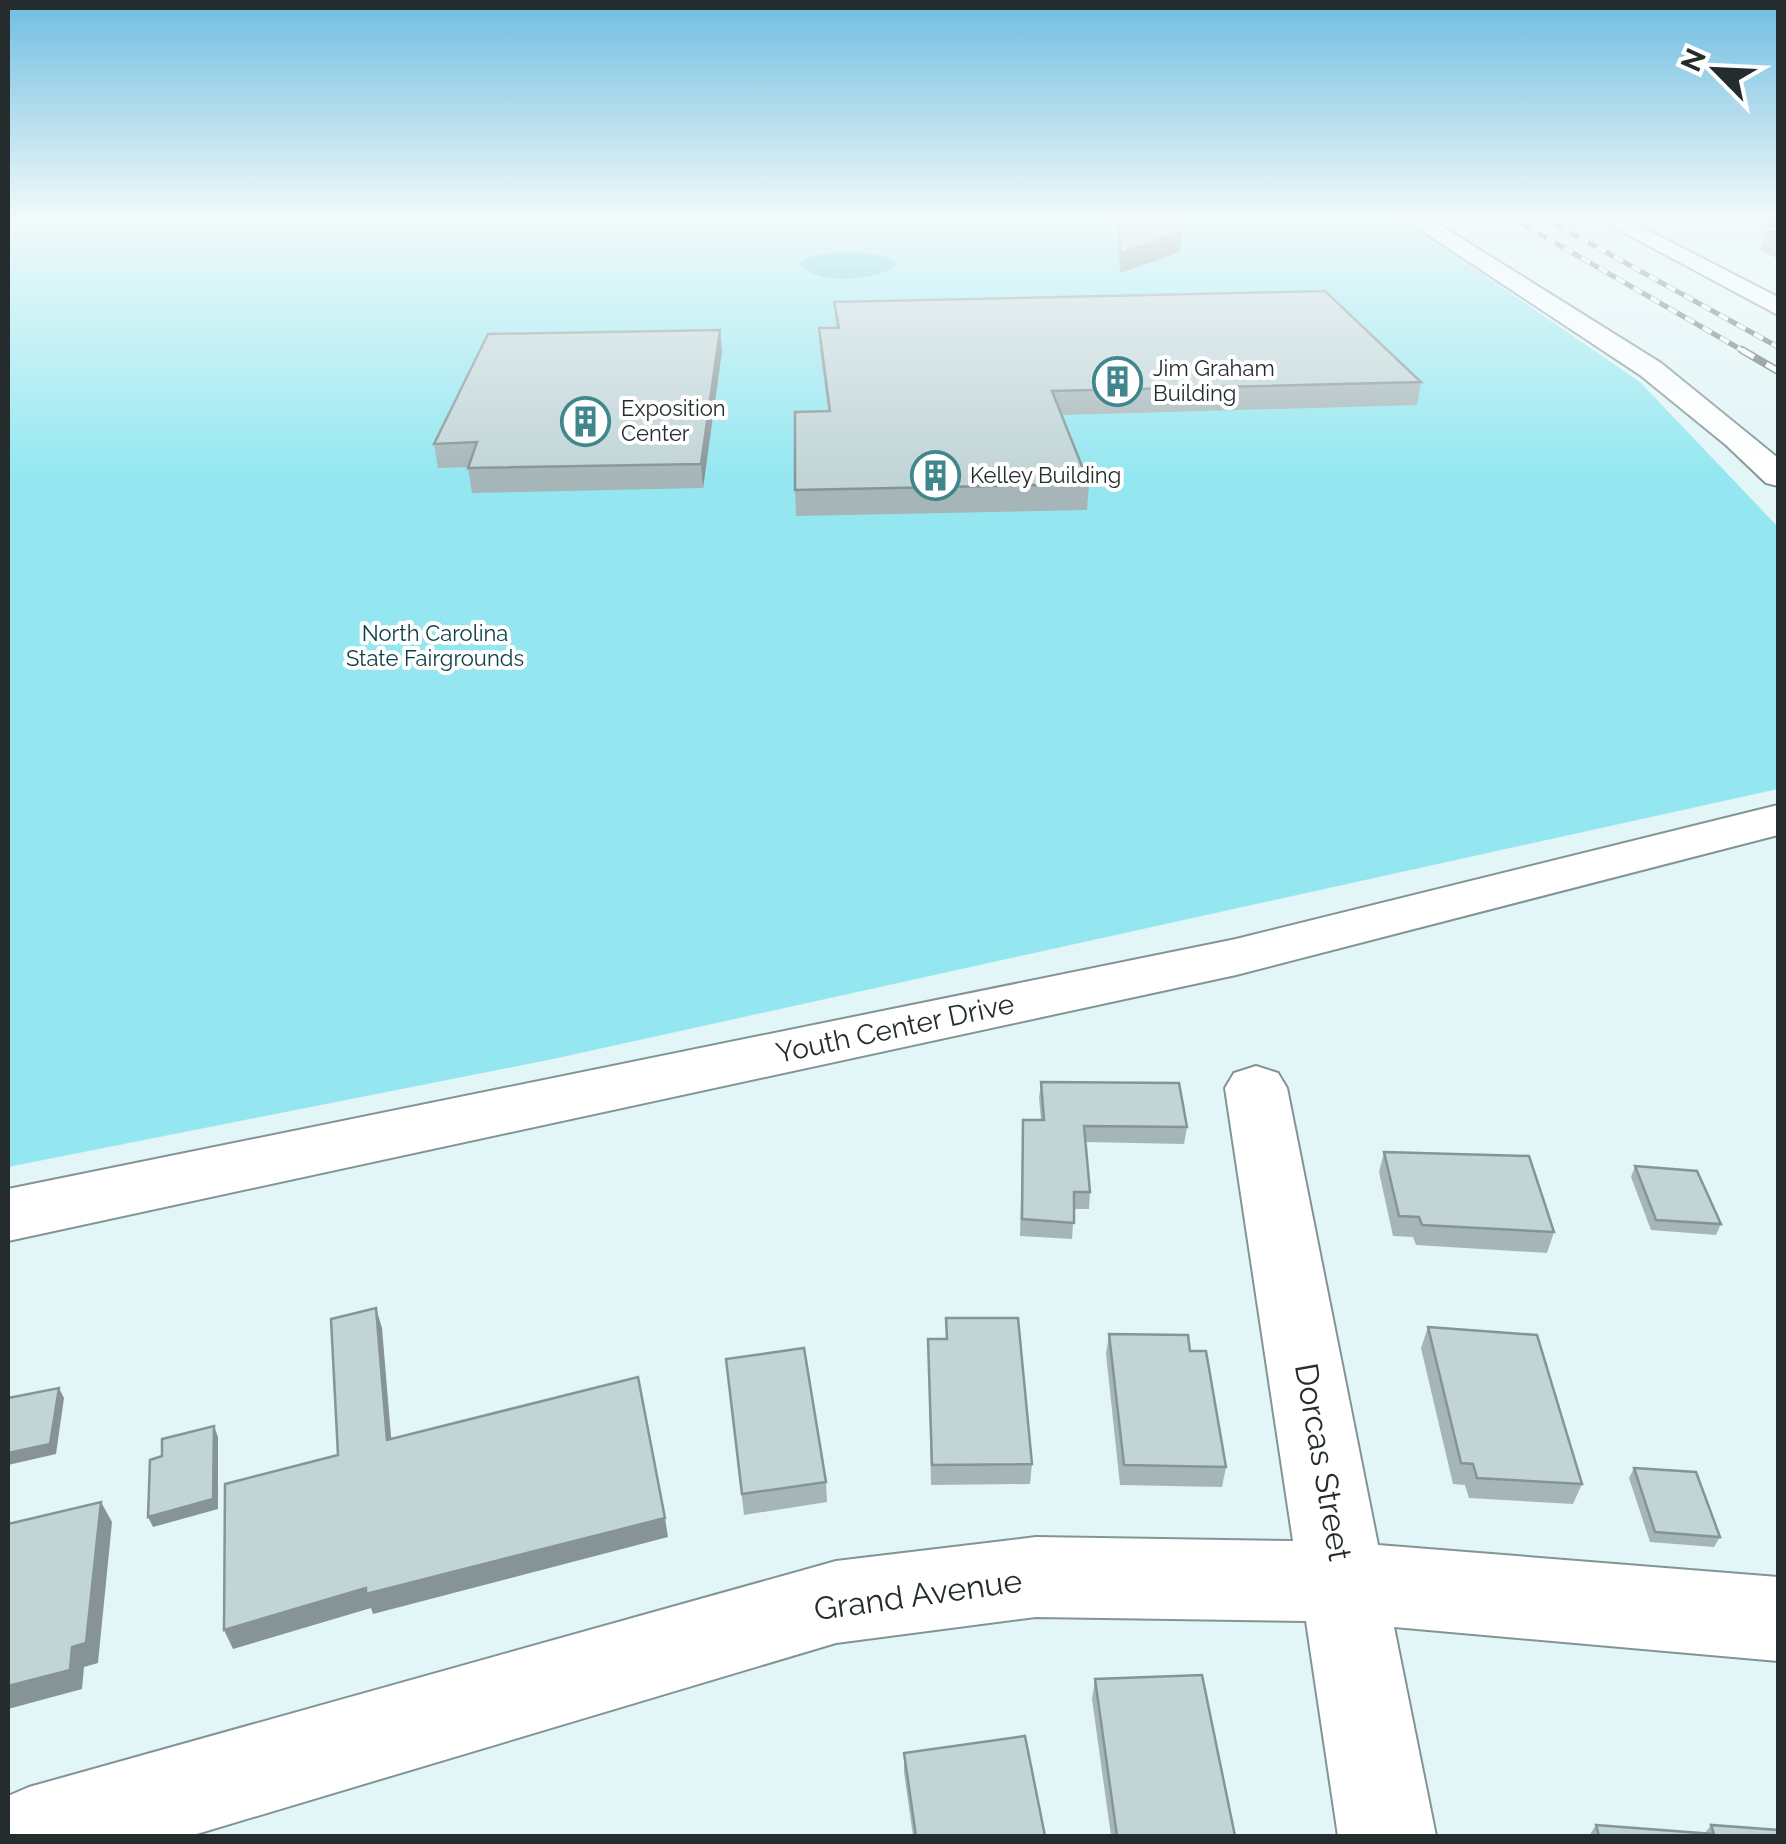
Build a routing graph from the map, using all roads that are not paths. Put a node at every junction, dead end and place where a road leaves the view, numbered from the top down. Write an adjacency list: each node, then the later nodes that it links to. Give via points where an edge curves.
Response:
1 (1548, 304): 2 (street, via 1678,388)
2 (1778, 476)
3 (1778, 820): 5 (street, Youth Center Drive, via 1236,957)
4 (1256, 1088): 6 (street, Dorcas Street)
5 (8, 1215)
6 (1344, 1582): 7 (street, Grand Avenue); 8 (street, Grand Avenue, via 1036,1577 836,1602); 9 (street, Dorcas Street)
7 (1778, 1619)
8 (29, 1836)
9 (1387, 1836)

